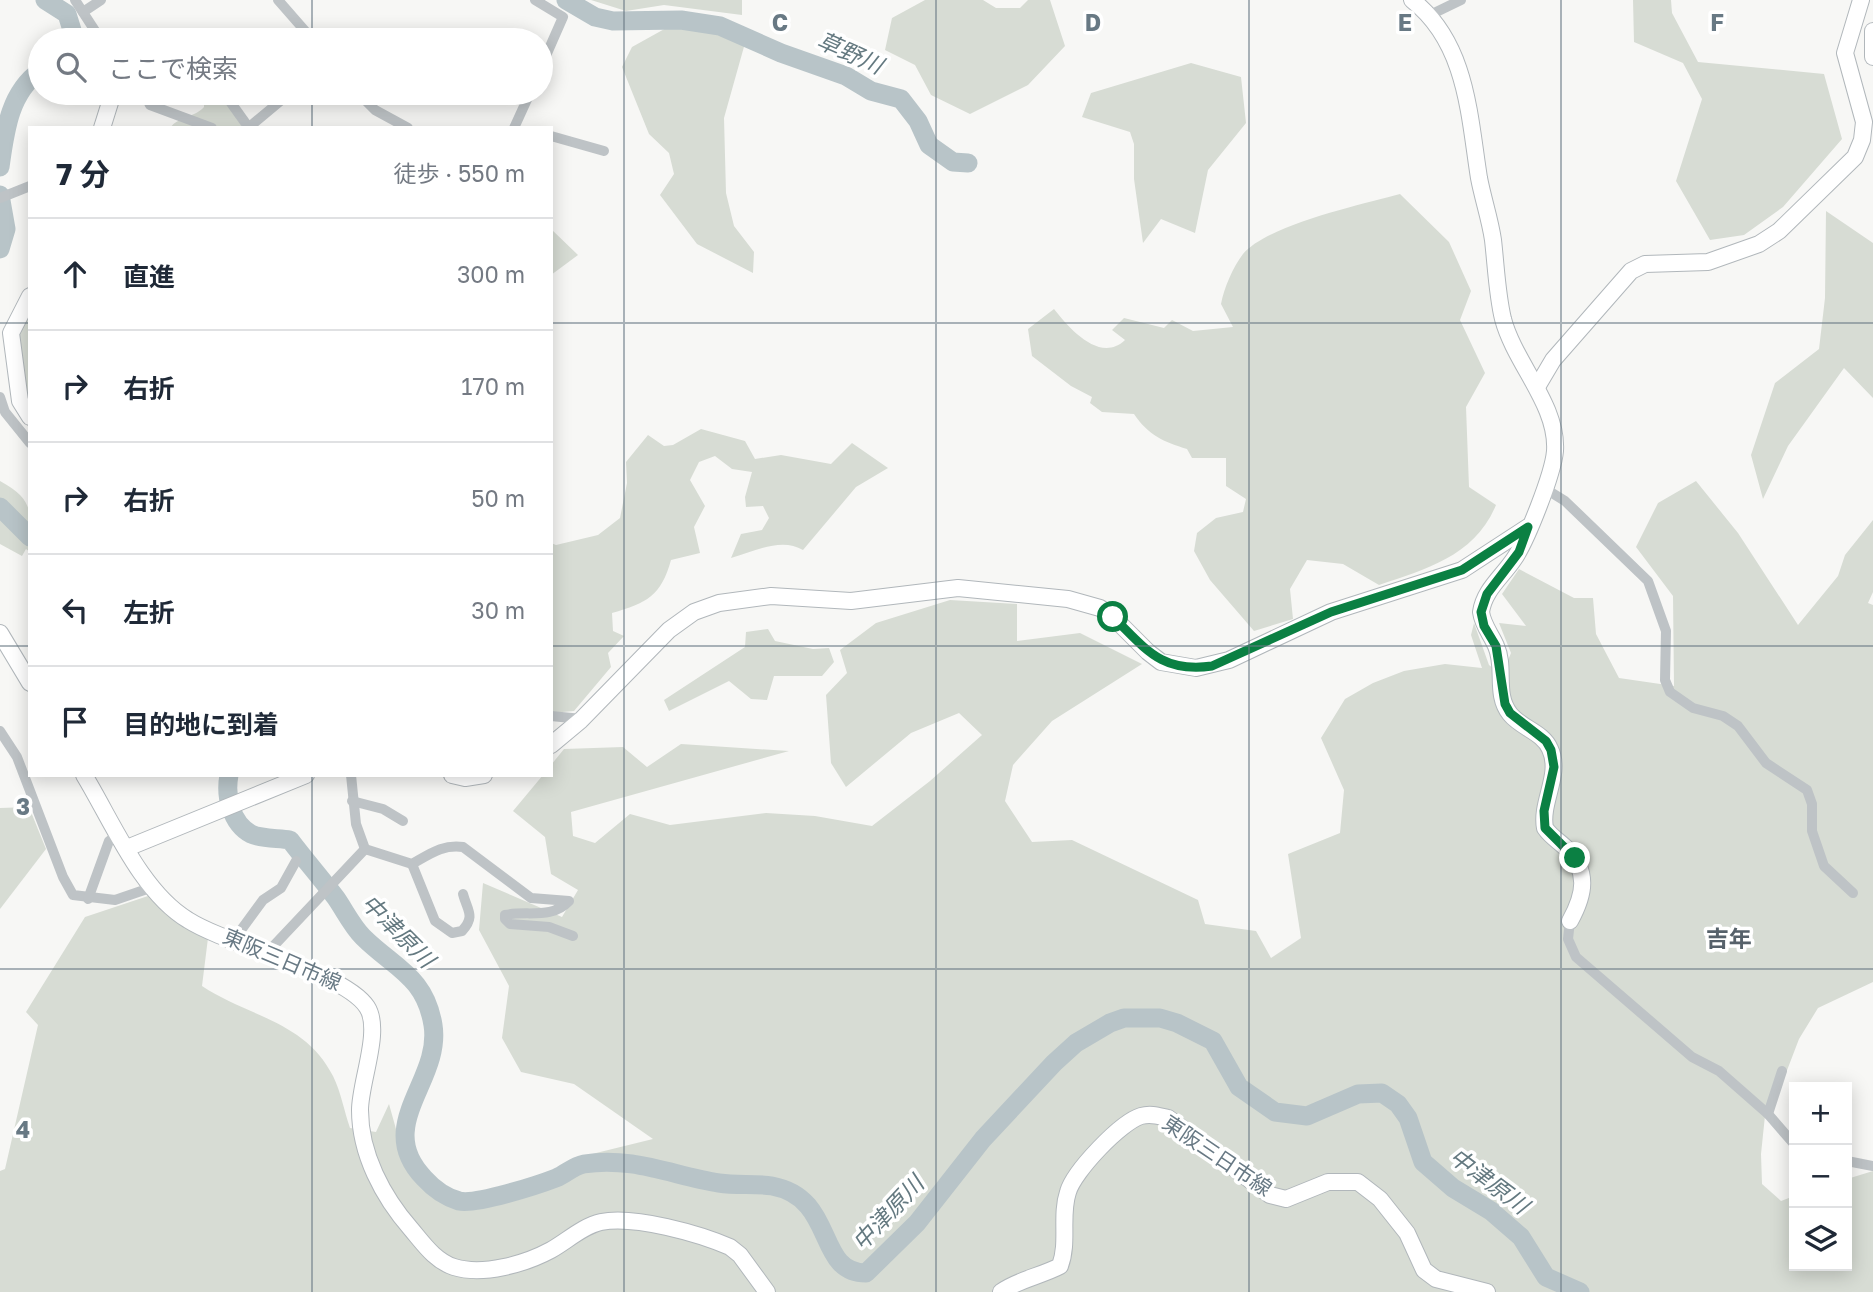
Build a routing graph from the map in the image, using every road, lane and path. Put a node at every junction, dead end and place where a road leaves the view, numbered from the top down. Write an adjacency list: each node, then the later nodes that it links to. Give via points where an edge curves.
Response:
1 (75, 0): 8 (street)
2 (101, 0): 8 (street)
3 (278, 0): 11 (street)
4 (535, 0): 13 (street, via 563,17)
5 (1412, 0): 9 (street)
6 (1461, 0): 9 (street)
7 (1861, 0): 32 (street, via 1845,52 1864,122 1854,157 1785,226 1759,244 1708,262 1645,264 1631,271 1553,360)
8 (83, 12): 10 (street)
9 (1430, 15): 32 (street, via 1451,47 1472,117 1503,319 1518,360)
10 (93, 28)
11 (302, 28)
12 (1873, 31): 14 (street)
13 (553, 40)
14 (1873, 57)
15 (109, 105): 21 (street)
16 (150, 105): 22 (street)
17 (233, 105): 23 (street)
18 (276, 105): 24 (street)
19 (370, 105): 25 (street)
20 (525, 105): 26 (street)
21 (103, 126)
22 (207, 126)
23 (248, 126)
24 (251, 126)
25 (404, 126)
26 (517, 126)
27 (553, 137): 28 (street)
28 (604, 151)
29 (28, 187): 30 (street)
30 (0, 198)
31 (28, 300): 34 (street, via 10,333 20,401)
32 (1537, 387): 36 (street, via 1555,443)
33 (0, 397): 35 (street, via 5,412)
34 (28, 414)
35 (28, 441)
36 (1544, 488): 37 (street); 55 (street, via 1564,501 1648,581 1667,638 1665,680 1671,692 1693,708 1723,716 1738,726 1766,763 1807,790 1812,831 1824,866)
37 (1528, 527): 41 (street, via 1462,570 1331,612 1229,660 1196,668 1161,662 1107,612 1068,599 958,588 851,601 771,596 719,603 694,612 669,630); 59 (street, via 1519,552 1487,594 1481,612 1496,646 1505,704 1551,750 1554,767 1545,828 1575,858 1583,880 1583,892)
38 (0, 633): 39 (street)
39 (28, 680)
40 (553, 716): 41 (street)
41 (582, 719): 43 (street)
42 (0, 731): 57 (street, via 17,757 68,888 73,895)
43 (553, 743)
44 (86, 777): 49 (street, 東阪三日市線)
45 (301, 777): 49 (street)
46 (351, 777): 47 (street)
47 (352, 801): 48 (street, via 383,809); 50 (street)
48 (403, 821)
49 (123, 841): 53 (street, 東阪三日市線); 57 (street, via 109,841)
50 (365, 849): 52 (street); 62 (street)
51 (296, 861): 58 (street, via 281,888)
52 (412, 864): 56 (street, via 435,921 453,933 463,931 471,919); 60 (street, via 440,848 463,847 531,898 569,901 540,915 505,915 510,924 549,927)
53 (150, 888): 57 (street, via 114,900); 61 (street, 東阪三日市線, via 186,920)
54 (259, 890): 58 (street)
55 (1853, 893)
56 (463, 894)
57 (88, 899)
58 (256, 909): 61 (street)
59 (1570, 921): 64 (street, via 1568,939 1576,957 1692,1057 1719,1072)
60 (573, 936)
61 (233, 941): 62 (street, 東阪三日市線)
62 (265, 955): 68 (street, 東阪三日市線, via 333,980 366,1005 372,1035 360,1121 368,1152 386,1200 440,1260 455,1268 509,1266 549,1251 593,1225 629,1221 730,1247)
63 (1782, 1071): 64 (street)
64 (1768, 1114): 65 (street)
65 (1789, 1137)
66 (1852, 1162): 67 (street)
67 (1873, 1166)
68 (767, 1292)
69 (1001, 1292): 70 (street, 東阪三日市線, via 1060,1266 1073,1178 1125,1124 1154,1115 1168,1118 1270,1195 1286,1199 1328,1182 1358,1182 1380,1199 1407,1233 1424,1270 1436,1279)
70 (1487, 1292)

